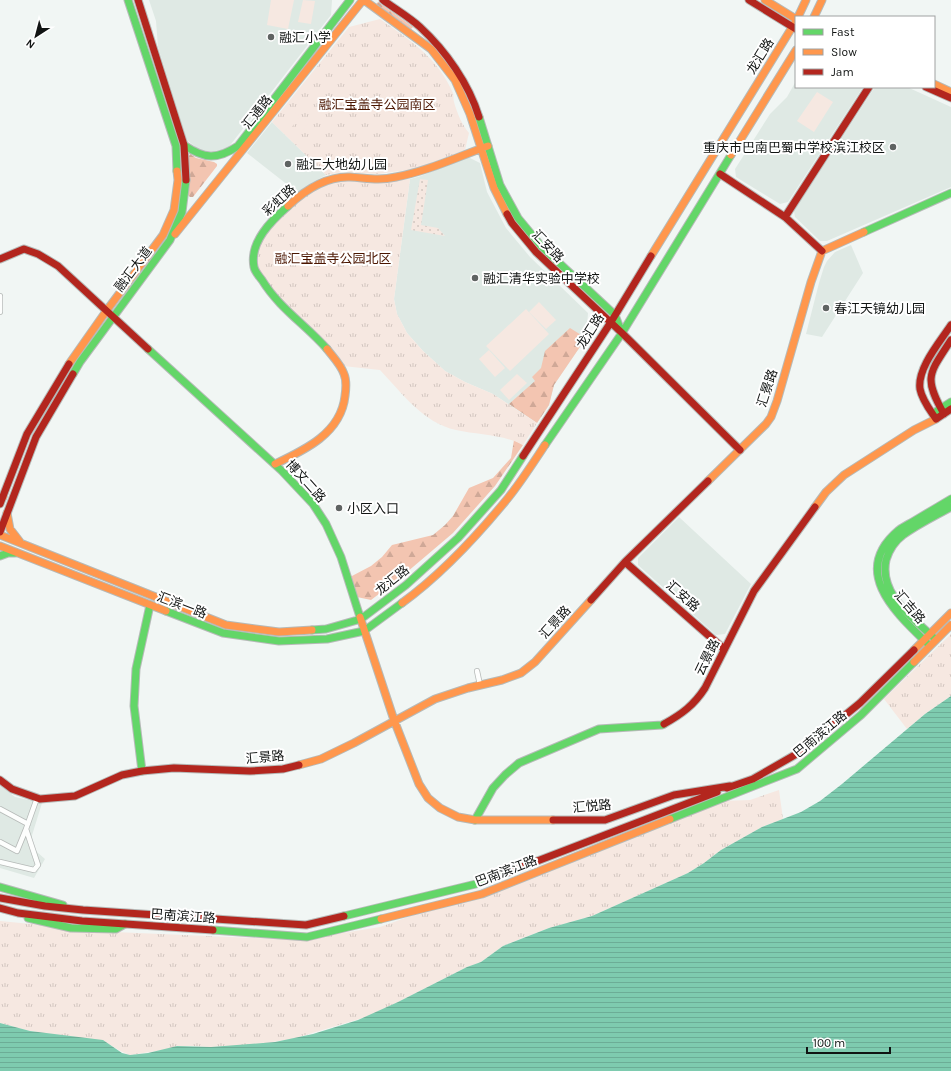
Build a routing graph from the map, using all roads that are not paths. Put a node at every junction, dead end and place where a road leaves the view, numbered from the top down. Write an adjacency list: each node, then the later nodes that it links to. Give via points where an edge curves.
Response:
1 (128, 0): 28 (main road, 融汇大道, via 176,146 178,180 174,210 163,235)
2 (138, 0): 19 (main road, 融汇大道)
3 (350, 0): 19 (main road, 汇通路, via 238,146 221,156 211,157 201,155)
4 (364, 0): 20 (main road, 汇安路, via 431,49 440,59 455,80); 24 (main road, 汇通路)
5 (383, 0): 20 (main road, 汇安路, via 420,27 446,55 477,111)
6 (749, 0): 12 (main road)
7 (765, 0): 12 (main road)
8 (806, 0): 10 (main road)
9 (822, 0): 11 (main road)
10 (798, 16)
11 (814, 16)
12 (795, 24): 30 (main road, 龙汇路)
13 (795, 52): 21 (main road, 龙汇路)
14 (935, 84): 17 (main road)
15 (868, 88): 23 (main road)
16 (928, 88): 18 (main road)
17 (951, 92)
18 (951, 98)
19 (184, 145): 24 (main road, 融汇大道, via 186,181 182,212)
20 (485, 147): 30 (main road, 汇安路, via 500,185 518,218 542,247); 32 (main road, 汇安路, via 494,188 512,223 536,252); 41 (main road, 彩虹路, via 420,172 402,176 378,180 343,177 328,180 291,202 270,222 256,245 254,268 264,287 336,360 345,375 346,393 338,420 319,440)
21 (720, 174): 23 (main road); 34 (main road, 龙汇路)
22 (951, 193): 25 (main road)
23 (785, 217): 25 (main road)
24 (170, 240): 31 (main road, 融汇大道)
25 (822, 251): 40 (main road, 汇景路, via 775,408 766,424)
26 (0, 259): 28 (main road, 博文二路, via 24,249 38,254 58,266)
27 (0, 296): 29 (street)
28 (107, 310): 31 (main road, 博文二路); 43 (main road, 融汇大道, via 73,358 27,434)
29 (0, 312)
30 (615, 314): 32 (main road, 龙汇路); 34 (main road, 汇安路)
31 (113, 316): 41 (main road, 博文二路); 45 (main road, 融汇大道, via 80,362 36,437)
32 (610, 322): 34 (main road, 汇安路); 55 (main road, 龙汇路, via 501,490 458,538 406,585)
33 (951, 325): 39 (main road, via 920,376 922,396)
34 (622, 333): 40 (main road); 57 (main road, 龙汇路, via 509,497 468,544 414,594)
35 (951, 340): 38 (main road, via 929,378 930,388)
36 (951, 402): 38 (main road)
37 (951, 409): 38 (main road)
38 (942, 411): 39 (main road)
39 (934, 416): 62 (main road, 云景路, via 844,475 826,492 754,591)
40 (740, 450): 52 (main road, 汇景路)
41 (275, 464): 55 (main road, 博文二路, via 313,504 326,524 344,566)
42 (951, 499): 59 (main road, 汇吉路, via 899,530 881,550 877,559 880,590 894,610)
43 (1, 501)
44 (951, 507): 58 (main road, 汇吉路, via 903,535 892,547 884,563 885,579 892,595)
45 (7, 513): 46 (main road, 融汇大道); 48 (main road, via 11,531)
46 (0, 532)
47 (0, 535): 48 (main road, 汇滨一路)
48 (23, 544): 55 (main road, 汇滨一路, via 226,625 279,632 326,629)
49 (0, 546): 50 (main road, 汇滨一路)
50 (18, 553): 51 (main road); 53 (main road, 汇滨一路)
51 (0, 556)
52 (625, 562): 62 (main road, 汇安路); 64 (main road, 汇景路, via 535,662 521,673)
53 (150, 605): 57 (main road, 汇滨一路, via 223,633 279,641 327,639); 66 (main road, via 136,669 134,706)
54 (951, 613): 58 (main road, 巴南滨江路)
55 (361, 619): 57 (main road, 博文二路)
56 (951, 624): 60 (main road, 巴南滨江路)
57 (364, 631): 65 (main road, 博文二路)
58 (930, 634): 59 (main road, 巴南滨江路); 60 (main road, 汇吉路)
59 (924, 640): 61 (main road, 汇吉路); 68 (main road, 巴南滨江路, via 860,703 800,752 753,779)
60 (936, 640): 61 (main road, 巴南滨江路)
61 (929, 646): 80 (main road, 巴南滨江路, via 861,715 797,769 482,894 307,937)
62 (724, 649): 71 (main road, 云景路, via 698,699 681,715 662,724 599,729 519,763 495,786)
63 (477, 671): 64 (street)
64 (480, 685): 65 (main road, 汇景路, via 435,699)
65 (394, 720): 66 (main road, 汇景路, via 321,759 283,769 250,772 215,768 174,768); 71 (main road, 博文二路, via 419,784 428,798 440,808 458,817)
66 (142, 771): 69 (main road, 汇景路, via 122,775 75,796)
67 (0, 780): 69 (main road, 汇景路, via 12,789)
68 (730, 786): 71 (main road, 汇悦路, via 674,795 605,820); 78 (main road, 巴南滨江路, via 480,883 306,925)
69 (37, 798): 72 (street)
70 (0, 809): 72 (street)
71 (475, 820)
72 (27, 827): 73 (street, via 17,851); 74 (street, via 38,865 34,870)
73 (0, 842)
74 (0, 862)
75 (0, 887): 78 (main road)
76 (0, 898): 78 (main road, 巴南滨江路)
77 (0, 908): 80 (main road, 巴南滨江路, via 32,915)
78 (77, 909)
79 (0, 913): 80 (main road, via 71,928 116,929)
80 (125, 924)

